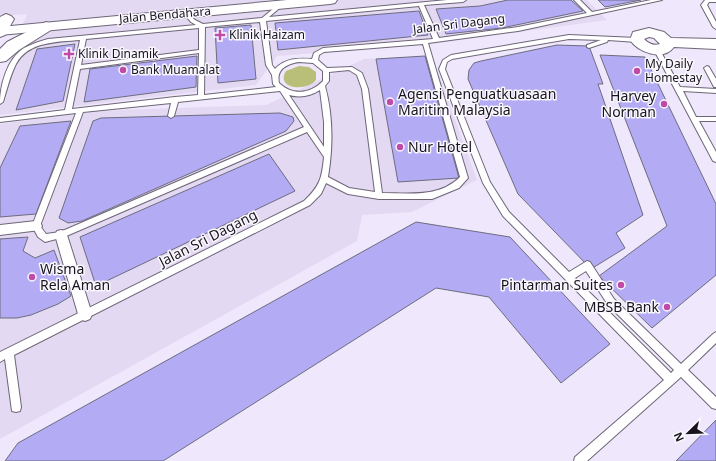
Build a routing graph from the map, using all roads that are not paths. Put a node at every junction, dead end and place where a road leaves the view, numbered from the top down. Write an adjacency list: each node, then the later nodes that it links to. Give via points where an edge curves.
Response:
1 (238, 0): 13 (street, Jalan Bendahara)
2 (330, 0): 7 (street, Jalan Bendahara)
3 (463, 0): 9 (lane)
4 (577, 0): 11 (lane)
5 (659, 0): 11 (lane, Jalan Sri Dagang)
6 (716, 0): 16 (lane, via 707,1 704,5)
7 (312, 1): 8 (street, Jalan Bendahara)
8 (280, 5): 10 (street, Jalan Bendahara); 12 (lane)
9 (421, 5): 12 (lane); 19 (lane)
10 (186, 13): 14 (lane); 15 (street, Jalan Bendahara)
11 (591, 14): 19 (lane, Jalan Sri Dagang, via 518,29)
12 (263, 20): 14 (lane); 31 (lane, via 269,65)
13 (1, 26): 15 (street, Jalan Bendahara)
14 (202, 26): 17 (lane); 25 (lane)
15 (46, 27): 26 (main road, via 12,46)
16 (716, 27)
17 (83, 38): 28 (lane); 39 (lane, via 48,41 26,49 16,56)
18 (611, 38): 20 (lane); 23 (lane); 54 (lane, via 569,37 451,57 442,64 495,199 506,214)
19 (436, 39): 21 (lane, Jalan Sri Dagang)
20 (637, 40): 24 (street, via 638,34 649,32 659,35)
21 (425, 42): 27 (lane, Jalan Sri Dagang, via 323,50 316,54); 50 (lane, via 464,178 456,186 432,196)
22 (716, 44): 24 (street)
23 (589, 46)
24 (662, 46): 34 (lane)
25 (202, 51): 28 (lane); 37 (lane)
26 (0, 58)
27 (315, 61): 30 (lane); 31 (lane, via 291,61 278,68)
28 (77, 67): 41 (lane)
29 (706, 68): 32 (lane)
30 (326, 70): 33 (lane, via 326,81); 50 (lane, via 350,68 360,74 365,89)
31 (275, 74): 35 (lane, via 276,84)
32 (716, 85)
33 (322, 86): 35 (lane, via 317,90 296,95); 47 (lane, Jalan Sri Dagang, via 327,99 328,114)
34 (678, 89): 36 (lane); 43 (lane)
35 (281, 90): 37 (lane); 46 (lane)
36 (716, 91)
37 (201, 96): 38 (lane)
38 (175, 99): 40 (lane); 42 (lane)
39 (0, 102)
40 (80, 110): 41 (lane); 51 (lane)
41 (68, 111): 45 (lane)
42 (170, 116)
43 (694, 119): 44 (lane); 48 (lane)
44 (716, 119)
45 (0, 120)
46 (309, 128): 47 (lane); 53 (lane)
47 (326, 155): 49 (lane, Jalan Sri Dagang)
48 (716, 159)
49 (324, 178): 50 (lane, via 348,191); 55 (lane, Jalan Sri Dagang, via 320,188 307,203)
50 (379, 196)
51 (36, 226): 52 (street); 53 (lane, via 45,238)
52 (0, 230)
53 (60, 235): 55 (street)
54 (568, 277): 59 (lane, via 587,265 611,302); 60 (lane)
55 (85, 314): 57 (lane, Jalan Sri Dagang)
56 (716, 337): 59 (lane)
57 (5, 351): 58 (lane, Jalan Sri Dagang); 62 (lane)
58 (0, 357)
59 (681, 370): 60 (lane); 61 (lane)
60 (671, 380): 63 (lane)
61 (716, 404)
62 (16, 407)
63 (579, 461)

